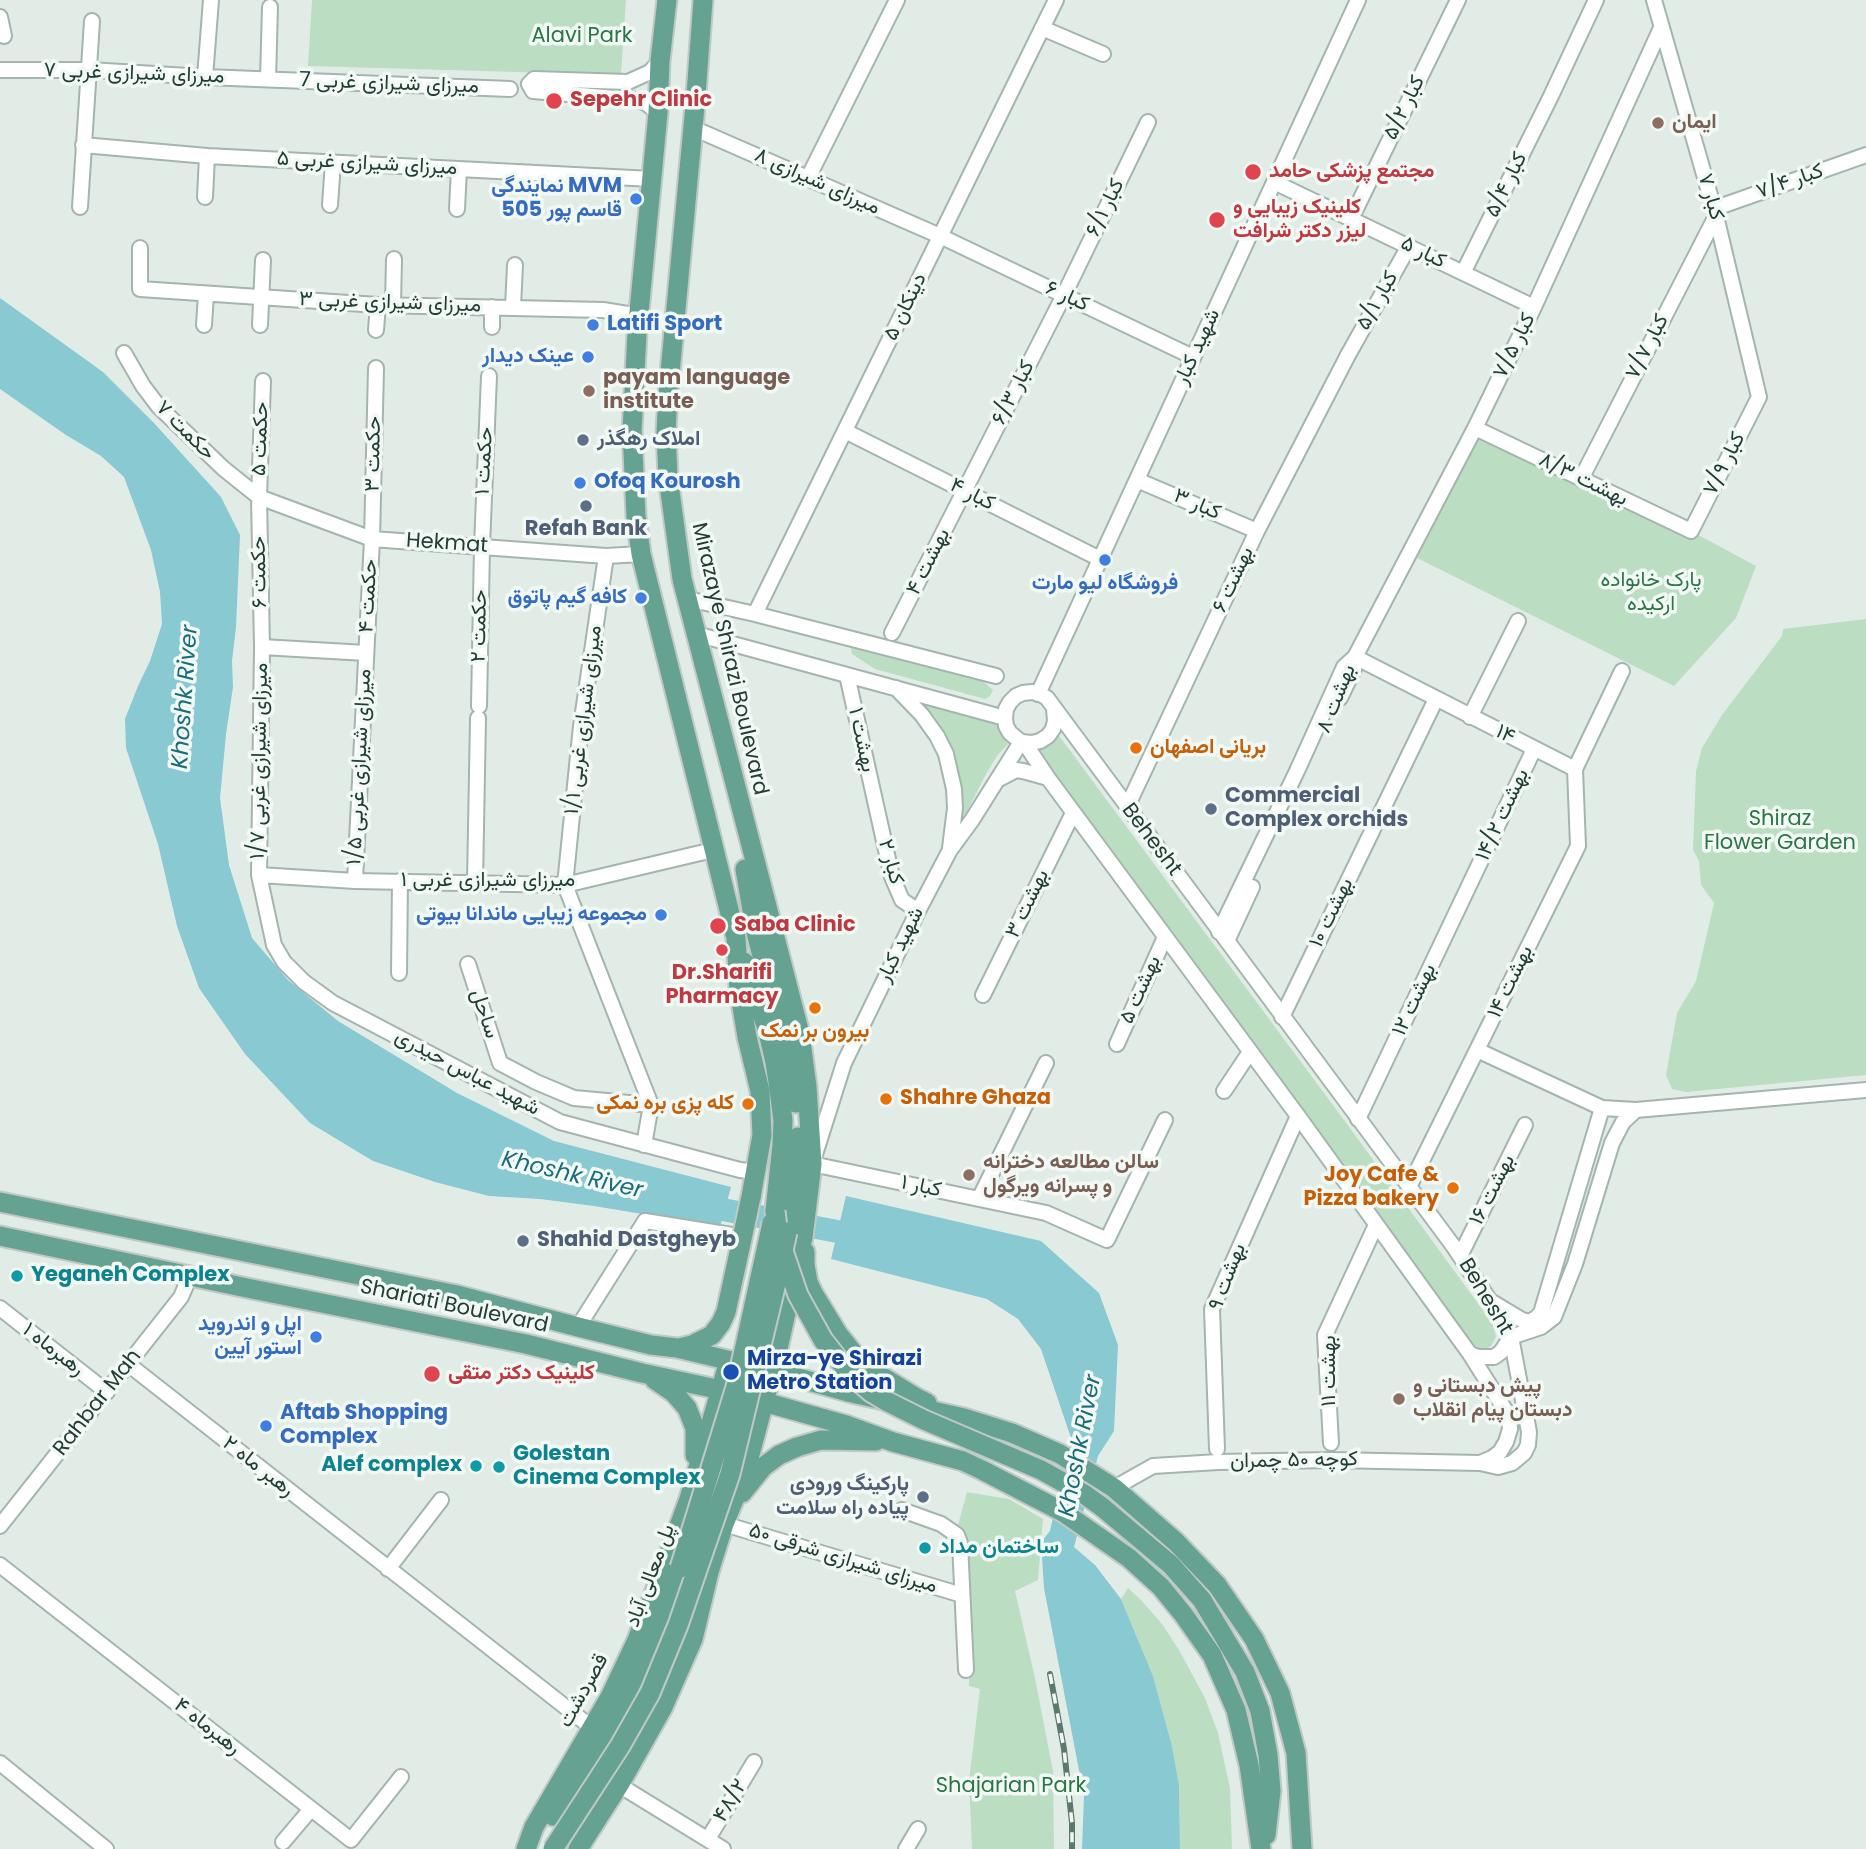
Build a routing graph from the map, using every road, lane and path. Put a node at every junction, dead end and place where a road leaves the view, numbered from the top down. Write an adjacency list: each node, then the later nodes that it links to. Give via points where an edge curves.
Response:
1 (211, 0): 20 (street)
2 (667, 0): 17 (main road)
3 (703, 0): 25 (main road, Mirazaye Shirazi Boulevard)
4 (897, 0): 31 (street)
5 (1056, 0): 13 (street, ۵ دینکان)
6 (1357, 0): 33 (street, شهید کبار)
7 (1458, 0): 39 (street, ۵/۲ کبار)
8 (1596, 0): 46 (street, ۵/۴ کبار)
9 (1654, 0): 14 (street, ۷ کبار)
10 (270, 7): 21 (street)
11 (0, 17): 15 (street)
12 (92, 21): 19 (street)
13 (1042, 28): 16 (street); 40 (street, ۵ دینکان)
14 (1661, 28): 38 (street, ۷ کبار); 54 (street, ۷/۵ کبار)
15 (4, 36)
16 (1103, 54)
17 (660, 61): 23 (main road); 23 (street, via 650,72 628,82 534,79 529,84 533,91 638,100)
18 (0, 70): 19 (street, ۷ میرزای شیرازی غربی)
19 (89, 70): 20 (street, ۷ میرزای شیرازی غربی); 26 (street)
20 (205, 76): 21 (street, ۷ میرزای شیرازی غربی)
21 (268, 79): 22 (street, میرزای شیرازی غربی 7)
22 (510, 89)
23 (658, 113): 32 (main road)
24 (1148, 122): 48 (street, ۶/۱ کبار)
25 (693, 128): 31 (street, ۸ میرزای شیرازی); 80 (main road, Mirazaye Shirazi Boulevard, via 666,432 671,510)
26 (83, 145): 28 (street, ۵ میرزای شیرازی غربی); 36 (street)
27 (1866, 155): 38 (street, ۷/۴ کبار)
28 (207, 156): 29 (street, ۵ میرزای شیرازی غربی); 34 (street)
29 (333, 162): 30 (street, ۵ میرزای شیرازی غربی); 35 (street)
30 (459, 169): 32 (street, ۵ میرزای شیرازی غربی); 37 (street)
31 (808, 178): 40 (street, ۸ میرزای شیرازی)
32 (652, 179): 55 (main road)
33 (1274, 182): 39 (street, ۵ کبار); 62 (street, شهید کبار)
34 (205, 197)
35 (330, 205)
36 (80, 207)
37 (457, 209)
38 (1714, 212): 66 (street, ۷ کبار); 69 (street, ۷/۷ کبار)
39 (1351, 219): 41 (street, ۵ کبار)
40 (940, 236): 48 (street, ۶ کبار); 68 (street, ۵ دینکان)
41 (1409, 246): 46 (street, ۵ کبار); 61 (street, ۵/۱ کبار)
42 (140, 248): 47 (street, ۳ میرزای شیرازی غربی, via 140,289)
43 (394, 259): 51 (street)
44 (263, 260): 49 (street)
45 (514, 265): 53 (street)
46 (1463, 273): 54 (street, ۵ کبار)
47 (206, 294): 49 (street, ۳ میرزای شیرازی غربی); 56 (street)
48 (1063, 295): 62 (street, ۶ کبار); 71 (street, ۶/۳ کبار)
49 (261, 297): 50 (street, ۳ میرزای شیرازی غربی); 57 (street)
50 (378, 305): 51 (street, ۳ میرزای شیرازی غربی); 59 (street)
51 (393, 305): 52 (street, ۳ میرزای شیرازی غربی)
52 (492, 307): 53 (street, ۳ میرزای شیرازی غربی); 58 (street)
53 (513, 307): 55 (street, ۳ میرزای شیرازی غربی)
54 (1534, 307): 67 (street, ۷/۵ کبار)
55 (640, 316): 77 (main road, via 632,431)
56 (204, 325)
57 (260, 325)
58 (492, 327)
59 (376, 330)
60 (124, 353): 72 (street, ۷ حکمت, via 159,407)
61 (1348, 355): 73 (street, ۶ بهشت)
62 (1194, 357): 70 (street, شهید کبار)
63 (376, 369): 75 (street, ۳ حکمت)
64 (489, 376): 76 (street, ۱ حکمت)
65 (263, 381): 72 (street, ۵ حکمت)
66 (1759, 397): 74 (street, ۷/۹ کبار)
67 (1475, 428): 69 (street, بهشت ۸/۳); 87 (street, ۷/۵ کبار)
68 (845, 431): 71 (street, ۴ کبار); 81 (street, ۵ دینکان)
69 (1581, 479): 74 (street, بهشت ۸/۳)
70 (1137, 480): 73 (street, ۳ کبار); 79 (street, شهید کبار)
71 (965, 491): 79 (street, ۴ کبار); 83 (street, ۴ بهشت)
72 (259, 497): 75 (street, Hekmat); 85 (street, ۶ حکمت)
73 (1257, 531): 104 (street, ۶ بهشت)
74 (1691, 531)
75 (372, 539): 76 (street, Hekmat); 86 (street, ۴ حکمت)
76 (482, 546): 78 (street, Hekmat); 112 (street, ۲ حکمت)
77 (641, 554): 78 (street, Hekmat); 106 (main road)
78 (606, 556): 113 (street, ۱/۱ میرزای شیرازی غربی, via 581,726)
79 (1100, 559): 92 (street, شهید کبار)
80 (688, 599): 81 (street); 84 (main road, Mirazaye Shirazi Boulevard)
81 (755, 614): 90 (street)
82 (1518, 621): 95 (street)
83 (892, 633)
84 (696, 634): 89 (street); 99 (main road, Mirazaye Shirazi Boulevard)
85 (262, 647): 86 (street); 108 (street, ۱/۷ میرزای شیرازی غربی)
86 (366, 653): 109 (street, ۱/۵ میرزای شیرازی غربی)
87 (1355, 657): 93 (street, ۱۴); 115 (street, ۸ بهشت, via 1344,667)
88 (1622, 671): 100 (street)
89 (847, 675): 91 (street); 103 (street, ۱ بهشت)
90 (996, 676)
91 (896, 688): 96 (street); 107 (street, via 922,715 946,754 955,808)
92 (1038, 694): 94 (street); 96 (street, via 1016,696)
93 (1436, 699): 95 (street, ۱۴); 121 (street, ۱۰ بهشت)
94 (1054, 709): 97 (street, via 1055,721 1048,736); 104 (street, Behesht)
95 (1469, 717): 98 (street, ۱۴)
96 (1005, 718): 97 (street, via 1010,733)
97 (1023, 742): 101 (street, Behesht); 102 (street, شهید کبار)
98 (1534, 749): 100 (street, ۱۴); 111 (street, ۱۴/۲ بهشت)
99 (727, 755): 136 (main road, Mirazaye Shirazi Boulevard, via 800,1034); 145 (main road, via 755,928 791,1072 799,1162)
100 (1575, 769): 123 (street, ۱۴ بهشت, via 1578,846)
101 (1048, 778): 102 (street, via 1016,770); 105 (street, Behesht)
102 (996, 780): 107 (street, شهید کبار)
103 (876, 805): 114 (street, ۲ کبار, via 892,877 902,900)
104 (1127, 807): 115 (street, Behesht)
105 (1073, 813): 116 (street, Behesht); 120 (street, ۳ بهشت)
106 (713, 850): 113 (street, ۱ میرزای شیرازی غربی); 117 (main road)
107 (950, 850): 114 (street, شهید کبار)
108 (259, 875): 109 (street, ۱ میرزای شیرازی غربی); 135 (street, شهید عباس حیدری, via 274,945 304,982 333,1003 560,1122)
109 (355, 881): 110 (street, ۱ میرزای شیرازی غربی)
110 (400, 881): 112 (street, ۱ میرزای شیرازی غربی); 119 (street)
111 (1472, 881): 132 (street, ۱۲ بهشت)
112 (475, 882): 113 (street, ۱ میرزای شیرازی غربی)
113 (565, 885): 128 (street)
114 (918, 911): 136 (street, شهید کبار, via 844,1063)
115 (1223, 936): 121 (street, Behesht)
116 (1165, 937): 122 (street, ۵ بهشت); 124 (street, Behesht)
117 (736, 938): 137 (main road, via 739,989 760,1091 762,1135); 141 (main road, via 775,1062 783,1121)
118 (468, 964): 128 (street, ساحل, via 500,1063 574,1098)
119 (399, 973)
120 (983, 995)
121 (1282, 1017): 132 (street, Behesht)
122 (1117, 1044)
123 (1477, 1050): 129 (street); 138 (street, ۱۴ بهشت)
124 (1250, 1052): 127 (street); 131 (street, Behesht)
125 (1046, 1063): 139 (street)
126 (1866, 1090): 130 (street)
127 (1224, 1091)
128 (651, 1105): 135 (street)
129 (1602, 1108): 130 (street); 150 (street, via 1541,1313 1529,1322)
130 (1636, 1110): 157 (street, via 1612,1143 1554,1317 1541,1327)
131 (1298, 1116): 142 (street, Behesht); 173 (street, ۹ بهشت, via 1212,1309)
132 (1358, 1119): 138 (street, Behesht)
133 (1165, 1120): 139 (street, ۱ کبار, via 1107,1240 1046,1213)
134 (1525, 1125): 146 (street, ۱۶ بهشت)
135 (644, 1144): 137 (street, شهید عباس حیدری)
136 (812, 1164): 139 (street, ۱ کبار); 145 (main road, Mirazaye Shirazi Boulevard)
137 (756, 1172): 144 (main road, bridge)
138 (1409, 1187): 146 (street, Behesht)
139 (979, 1199)
140 (0, 1202): 148 (main road, Shariati Boulevard)
141 (775, 1212): 195 (main road, پل معالی آباد, bridge, via 736,1387 680,1568 643,1660 605,1736); 200 (main road, bridge, via 778,1236 798,1295 822,1339 849,1373 888,1402 1084,1494 1171,1566 1202,1600 1245,1672 1260,1712 1271,1791)
142 (1376, 1225): 159 (street, Behesht); 172 (street, ۱۱ بهشت, via 1325,1335)
143 (0, 1236): 147 (main road, Shariati Boulevard)
144 (742, 1242): 151 (main road); 155 (street, via 645,1221)
145 (799, 1243): 154 (main road); 168 (main road, via 813,1293 854,1353 916,1398); 196 (main road, پل معالی آباد, bridge, via 776,1283 730,1474 678,1625 650,1693)
146 (1460, 1255): 150 (street, Behesht)
147 (190, 1276): 153 (main road, Shariati Boulevard); 161 (street, Rahbar Mah, via 181,1297)
148 (423, 1288): 149 (main road, Shariati Boulevard); 153 (main road, via 430,1308)
149 (457, 1295): 155 (main road, Shariati Boulevard); 156 (main road, via 441,1310)
150 (1490, 1301): 157 (street, Behesht)
151 (727, 1307): 154 (main road, via 746,1323 764,1326); 158 (main road, via 712,1335)
152 (0, 1308): 165 (street, ۱ رهبرماه)
153 (414, 1321): 156 (main road, Shariati Boulevard)
154 (785, 1321): 162 (main road)
155 (578, 1327): 158 (main road, Shariati Boulevard)
156 (448, 1328): 163 (main road, Shariati Boulevard)
157 (1511, 1337): 159 (street, via 1494,1357); 174 (street, Behesht, via 1528,1445 1512,1464)
158 (677, 1348): 160 (main road, Shariati Boulevard)
159 (1470, 1354): 174 (street, Behesht, via 1509,1416 1508,1436 1500,1452)
160 (729, 1361): 162 (main road, Shariati Boulevard); 164 (main road, قصردشت)
161 (128, 1364): 165 (street, Rahbar Mah); 182 (street, ۲ رهبر ماه)
162 (773, 1371): 166 (main road, Shariati Boulevard); 167 (main road)
163 (642, 1373): 164 (main road, Shariati Boulevard); 175 (main road, via 667,1387 687,1408 695,1428)
164 (721, 1390): 167 (main road, Shariati Boulevard); 170 (main road, قصردشت)
165 (107, 1392): 180 (street, Rahbar Mah)
166 (852, 1393): 168 (main road, Shariati Boulevard); 169 (main road, via 843,1402)
167 (765, 1401): 169 (main road, Shariati Boulevard); 179 (main road, via 745,1473)
168 (964, 1418): 176 (main road, via 1060,1454)
169 (846, 1424): 171 (main road, Shariati Boulevard)
170 (711, 1426): 175 (main road, قصردشت); 179 (main road, via 730,1421 747,1426)
171 (893, 1442): 179 (main road, via 821,1440 797,1447 763,1467); 200 (main road, via 963,1461 1048,1503 1129,1558 1161,1587 1212,1655 1236,1710)
172 (1331, 1443)
173 (1217, 1449)
174 (1480, 1463): 176 (street, کوچه ۵۰ چمران, via 1217,1462 1153,1466)
175 (695, 1474): 185 (main road, قصردشت, via 637,1640)
176 (1106, 1483): 201 (main road, via 1177,1542 1217,1585 1254,1639 1280,1693 1296,1753)
177 (441, 1500): 182 (street)
178 (902, 1510): 183 (street, via 942,1524 957,1535)
179 (727, 1515): 183 (street, ۵۰ میرزای شیرازی شرقی); 189 (main road, via 693,1639 663,1707)
180 (0, 1526)
181 (0, 1564): 190 (street, ۴ رهبرماه)
182 (388, 1569): 185 (street, ۲ رهبر ماه)
183 (962, 1595): 184 (street)
184 (967, 1670)
185 (591, 1727): 195 (main road, قصردشت, via 534,1827)
186 (754, 1762): 192 (street, ۴۸/۲)
187 (0, 1763): 194 (street)
188 (401, 1777): 190 (street, ۴ رهبرماه, via 351,1839)
189 (619, 1785): 192 (street); 197 (main road)
190 (311, 1808): 193 (street)
191 (918, 1829): 199 (street)
192 (708, 1839): 198 (street)
193 (283, 1842)
194 (106, 1849)
195 (528, 1849)
196 (553, 1849)
197 (578, 1849)
198 (723, 1849)
199 (906, 1849)
200 (1262, 1849)
201 (1302, 1849)

